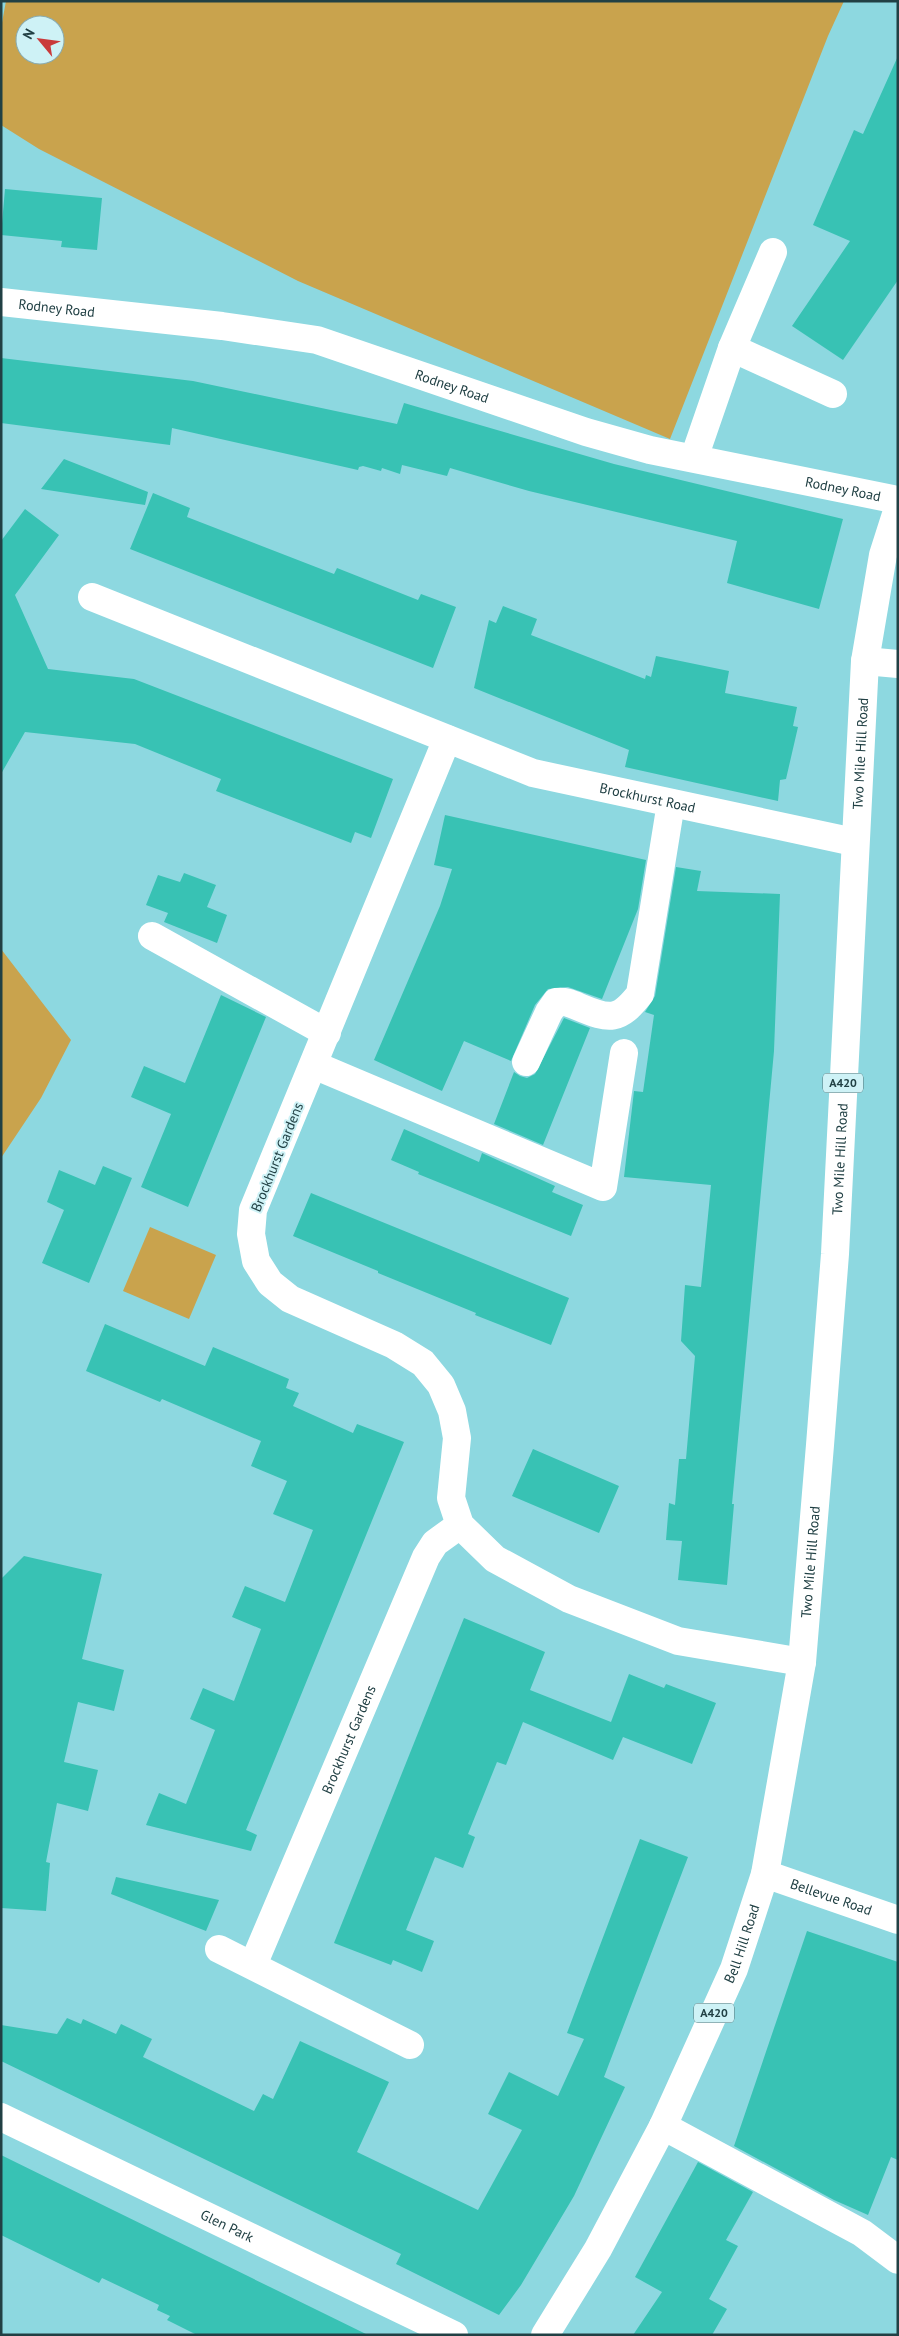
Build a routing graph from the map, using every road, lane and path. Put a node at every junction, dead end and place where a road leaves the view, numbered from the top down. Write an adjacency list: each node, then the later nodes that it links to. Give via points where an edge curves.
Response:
1 (773, 252): 3 (street)
2 (1, 302): 5 (street, Rodney Road, via 222,326 317,340 586,432 650,450)
3 (732, 348): 4 (street); 5 (street)
4 (833, 394)
5 (694, 458): 6 (street, Rodney Road)
6 (898, 500)
7 (898, 508): 9 (street, Two Mile Hill Road / A420, via 883,555)
8 (92, 597): 11 (street, Brockhurst Road)
9 (864, 661): 10 (street); 13 (street, Two Mile Hill Road / A420)
10 (898, 664)
11 (447, 739): 12 (street, Brockhurst Road, via 533,773); 15 (street, Brockhurst Gardens)
12 (671, 803): 13 (street, Brockhurst Road); 17 (street, via 640,994 627,1010 612,1017 564,1001 556,1002 548,1012)
13 (854, 842): 20 (street, Two Mile Hill Road / A420, via 835,1254)
14 (152, 936): 15 (street)
15 (328, 1033): 18 (street, Brockhurst Gardens)
16 (624, 1053): 18 (street, via 602,1187)
17 (526, 1062)
18 (314, 1065): 19 (street, Brockhurst Gardens, via 254,1210 251,1234 256,1261 270,1283 290,1300 394,1345 423,1363 441,1385 452,1411 457,1438 452,1498)
19 (460, 1525): 20 (street, Brockhurst Gardens, via 495,1559 569,1599 678,1640); 24 (street, Brockhurst Gardens, via 435,1542 426,1557)
20 (802, 1662): 21 (street, Bell Hill Road / A420)
21 (765, 1874): 22 (street, Bellevue Road); 27 (street, Bell Hill Road / A420, via 734,1970)
22 (898, 1920)
23 (219, 1949): 24 (street)
24 (253, 1965): 25 (street)
25 (410, 2045)
26 (1, 2117): 29 (street, Glen Park)
27 (663, 2126): 28 (street, via 862,2233); 30 (street, Bell Hill Road / A420, via 598,2249)
28 (898, 2260)
29 (454, 2335)
30 (545, 2335)

